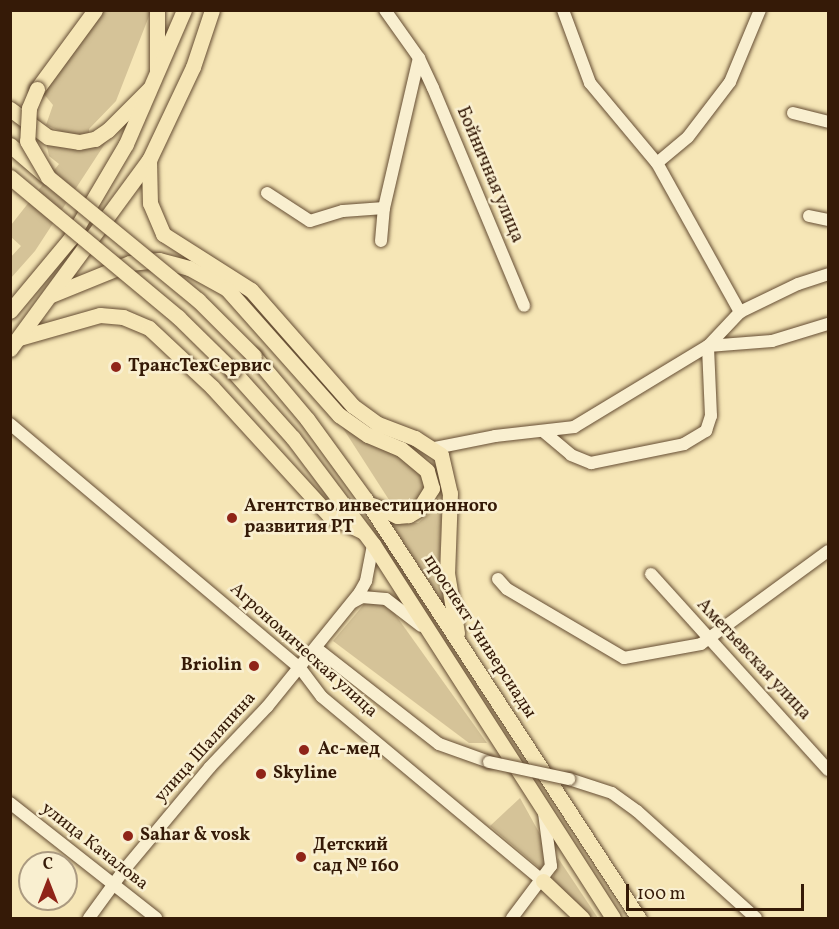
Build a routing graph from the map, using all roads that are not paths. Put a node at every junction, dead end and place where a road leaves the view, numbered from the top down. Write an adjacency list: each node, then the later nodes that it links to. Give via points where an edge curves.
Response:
1 (95, 10): 17 (main road, bridge, via 37,89 29,108 27,141)
2 (157, 10): 9 (main road)
3 (184, 10): 9 (main road)
4 (212, 10): 14 (main road, via 193,67)
5 (385, 10): 8 (street, Бойничная улица)
6 (563, 10): 15 (street, via 590,83)
7 (760, 10): 15 (street, via 730,82 688,137)
8 (419, 58): 19 (street); 25 (street, Бойничная улица)
9 (155, 83): 10 (main road, via 108,130 95,139 79,142 48,137); 26 (main road, via 126,144 70,238)
10 (10, 110)
11 (793, 113): 12 (street)
12 (828, 122)
13 (10, 145): 17 (main road, проспект Универсиады)
14 (149, 160): 24 (main road); 33 (main road, via 150,203 163,234 251,290 353,406 378,424)
15 (657, 164): 27 (street)
16 (10, 177): 35 (main road, bridge, via 178,317 233,371 293,438)
17 (48, 177): 34 (main road, проспект Универсиады, bridge, via 198,300 254,356 308,419)
18 (267, 193): 19 (street, via 310,221 343,211)
19 (384, 208): 22 (street)
20 (809, 216): 21 (street)
21 (828, 220)
22 (381, 241)
23 (828, 274): 27 (street)
24 (51, 295): 29 (main road); 34 (main road, via 130,263 159,261 189,268 227,289 339,415 368,435 401,449 427,471 432,488 428,498 409,515 387,514)
25 (524, 306)
26 (10, 311)
27 (740, 312): 30 (street)
28 (828, 324): 30 (street, via 772,341)
29 (15, 343): 35 (main road, via 100,315 123,317 149,328 212,387 329,515)
30 (708, 346): 32 (street, via 574,427); 32 (street, via 711,416 705,431 684,444 591,463 570,455)
31 (10, 424): 44 (street, Агрономическая улица)
32 (544, 432): 33 (street, via 495,436)
33 (435, 448): 42 (main road, via 446,464 450,493 447,573)
34 (366, 500): 42 (main road, проспект Универсиады)
35 (369, 538): 39 (street, улица Шаляпина, via 366,581); 40 (main road)
36 (828, 551): 41 (street)
37 (651, 574): 41 (street, Аметьевская улица)
38 (498, 579): 41 (street, via 507,589 617,657 701,644)
39 (352, 602): 40 (street, via 362,597 386,599); 43 (street, улица Шаляпина)
40 (428, 632): 47 (main road)
41 (708, 639): 45 (street, Аметьевская улица, via 778,711)
42 (459, 642): 55 (main road, проспект Универсиады)
43 (316, 648): 44 (street, улица Шаляпина); 56 (street, bridge, via 439,744 489,762 569,779 612,793)
44 (300, 668): 48 (street, Агрономическая улица, via 322,697); 49 (street, улица Шаляпина, via 192,788)
45 (828, 771)
46 (10, 803): 49 (street, улица Качалова)
47 (544, 813): 48 (street, via 551,866); 54 (main road)
48 (543, 881): 52 (street); 53 (main road)
49 (114, 885): 50 (street, улица Шаляпина); 51 (street, улица Качалова)
50 (89, 918)
51 (156, 918)
52 (512, 918)
53 (582, 918)
54 (613, 918)
55 (639, 918)
56 (756, 918)

